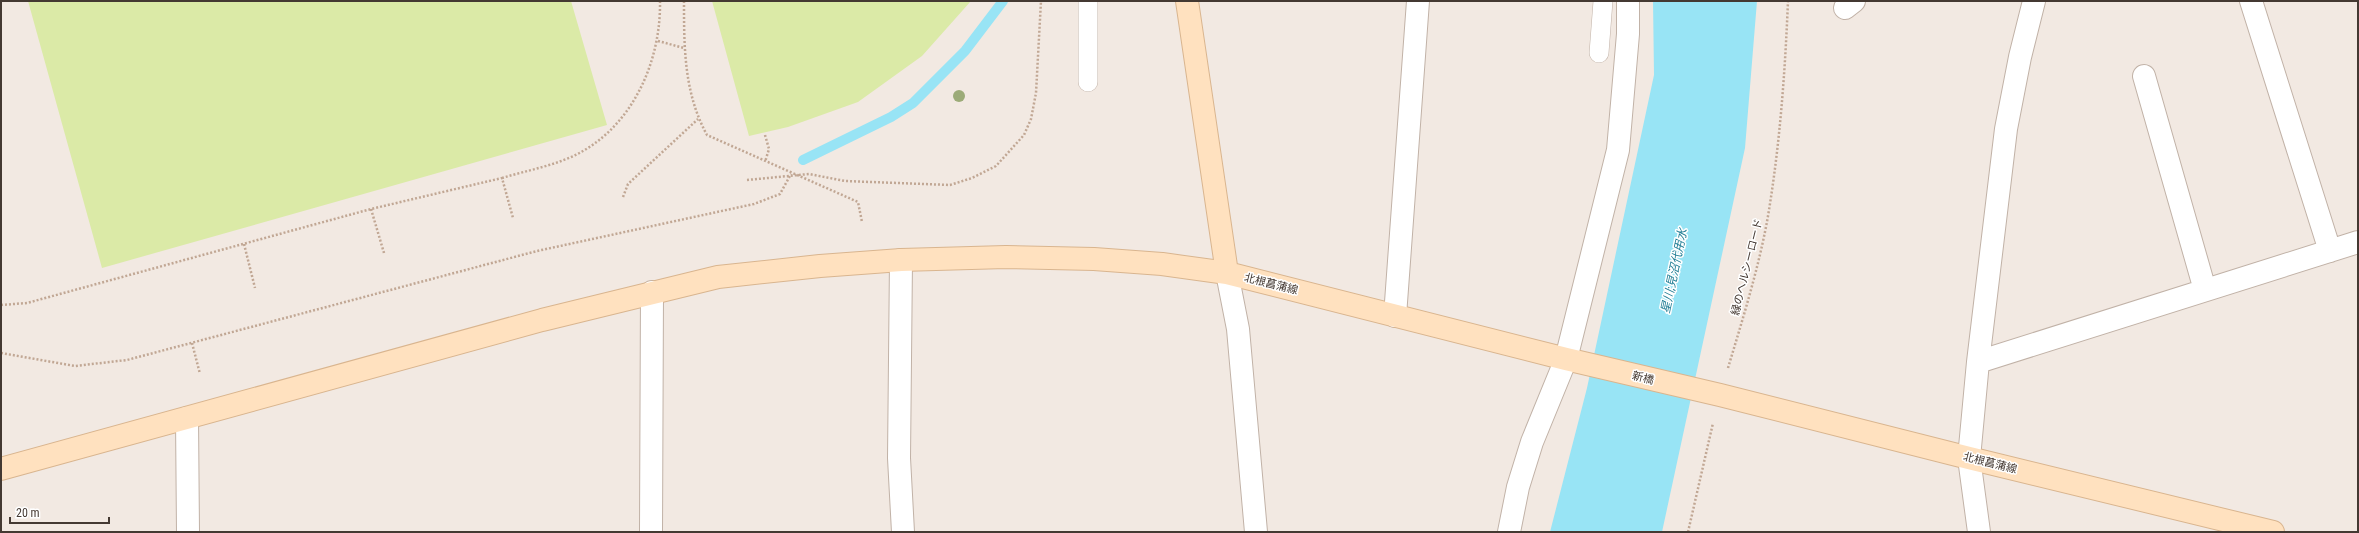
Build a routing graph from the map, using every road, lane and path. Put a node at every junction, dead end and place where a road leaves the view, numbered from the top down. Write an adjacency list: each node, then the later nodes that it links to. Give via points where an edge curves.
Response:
1 (660, 1): 12 (path)
2 (684, 1): 13 (path)
3 (1041, 1): 20 (path, via 1036,93 1031,119 1024,135 996,166 950,185 845,181 809,174)
4 (1088, 1): 16 (lane)
5 (1187, 1): 32 (main road)
6 (1418, 1): 37 (street)
7 (1603, 1): 14 (lane)
8 (1628, 1): 40 (street, via 1628,34 1618,150)
9 (1788, 1): 43 (path, 緑のヘルシーロード, via 1783,104 1768,216 1747,305)
10 (2034, 1): 41 (street, via 2006,129)
11 (2251, 1): 29 (street)
12 (658, 41): 13 (path); 21 (path, via 648,72 635,98 607,133 582,152)
13 (684, 48): 17 (path, via 688,83)
14 (1599, 53)
15 (2144, 76): 34 (street)
16 (1088, 82)
17 (698, 119): 19 (path, via 707,135); 23 (path, via 628,184)
18 (766, 135): 19 (path, via 769,149)
19 (766, 162): 20 (path)
20 (791, 174): 22 (path); 26 (path, via 858,202); 38 (path, via 780,194 754,204 537,251)
21 (502, 178): 24 (path); 25 (path)
22 (747, 180)
23 (623, 197)
24 (372, 209): 28 (path); 30 (path)
25 (513, 218)
26 (862, 222)
27 (2358, 242): 29 (street)
28 (244, 244): 33 (path); 36 (path, via 27,303)
29 (2330, 251): 34 (street)
30 (384, 253)
31 (901, 260): 32 (main road, 北根菖蒲線, via 1006,257 1094,259 1162,264); 35 (main road, 北根菖蒲線, via 718,278); 49 (street, via 899,458)
32 (1227, 273): 37 (main road, 北根菖蒲線); 50 (street, via 1238,329)
33 (254, 288)
34 (2205, 290): 41 (street)
35 (652, 292): 44 (main road, 北根菖蒲線); 48 (street)
36 (1, 305)
37 (1395, 316): 40 (main road, 北根菖蒲線)
38 (192, 343): 39 (path, via 128,360 76,366); 42 (path)
39 (1, 353)
40 (1573, 361): 43 (main road, 新橋); 51 (street, via 1532,442 1518,487)
41 (1978, 362): 45 (street)
42 (200, 374)
43 (1713, 394): 45 (main road, 北根菖蒲線); 52 (path, 緑のヘルシーロード)
44 (187, 418): 46 (main road, 北根菖蒲線); 47 (street)
45 (1969, 458): 53 (street); 54 (main road, 北根菖蒲線)
46 (1, 469)
47 (188, 532)
48 (651, 532)
49 (903, 532)
50 (1256, 532)
51 (1509, 532)
52 (1688, 532)
53 (1979, 532)
54 (2273, 532)

